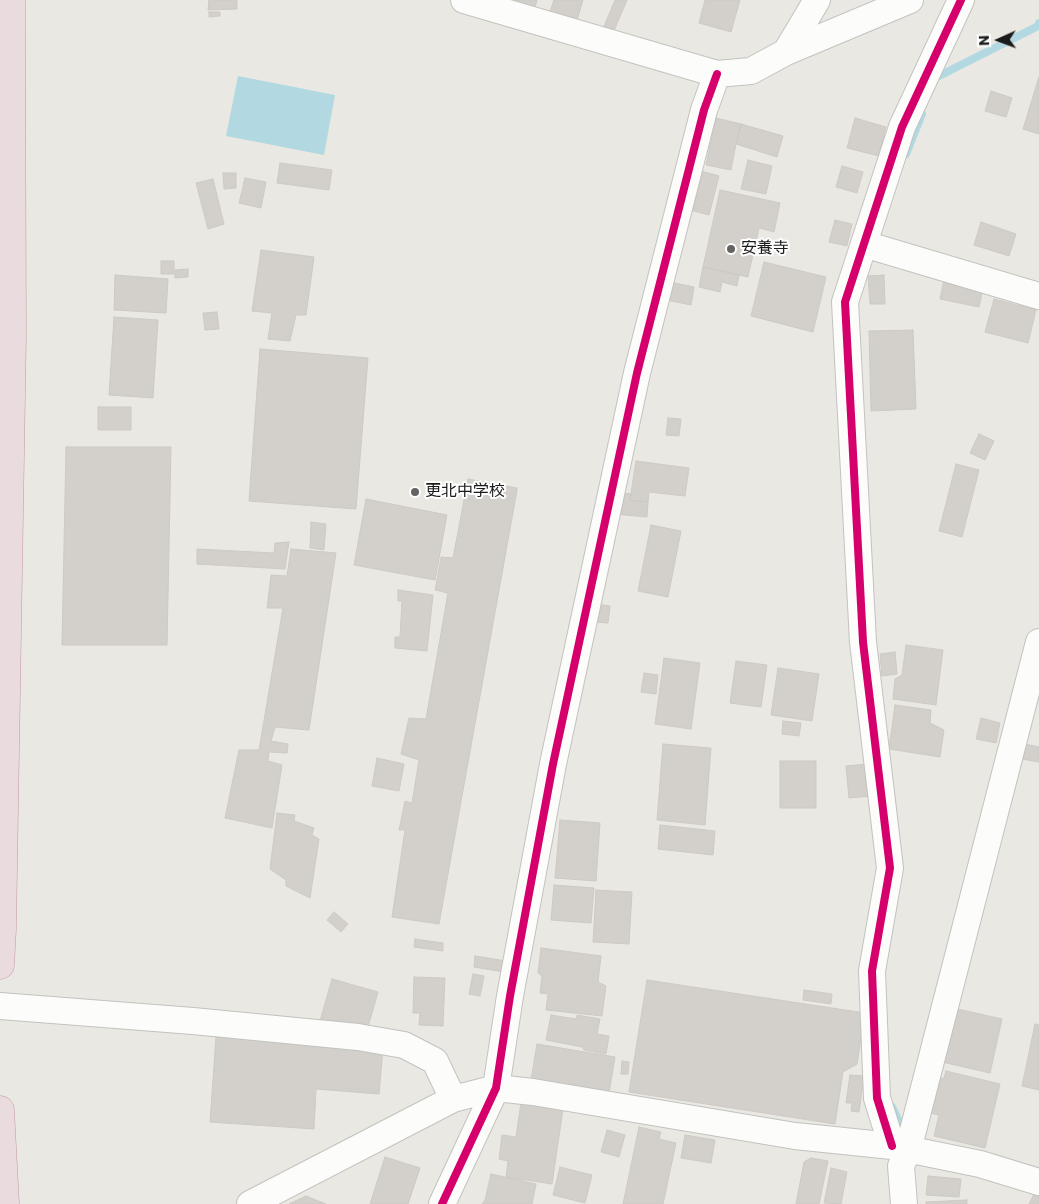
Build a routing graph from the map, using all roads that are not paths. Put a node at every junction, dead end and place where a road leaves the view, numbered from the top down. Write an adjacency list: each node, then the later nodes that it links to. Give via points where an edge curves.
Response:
1 (11, 0): 11 (highway, via 12,336)
2 (464, 0): 7 (street)
3 (817, 0): 6 (street)
4 (910, 0): 6 (street)
5 (961, 0): 8 (street, via 902,127)
6 (786, 52): 7 (street, via 751,71)
7 (717, 74): 13 (street, via 704,110 637,373 553,764)
8 (864, 244): 9 (street); 16 (street, via 845,302 863,642 890,868 872,971 877,1098)
9 (1039, 296)
10 (1039, 642): 16 (street)
11 (0, 965)
12 (0, 1006): 14 (street, via 358,1037 404,1045 435,1061)
13 (496, 1088): 14 (street); 16 (street, via 795,1136); 20 (street)
14 (453, 1099): 19 (street)
15 (0, 1110): 18 (highway)
16 (900, 1148): 17 (street, via 980,1164); 21 (street)
17 (1039, 1182)
18 (5, 1204)
19 (250, 1204)
20 (442, 1204)
21 (904, 1204)

